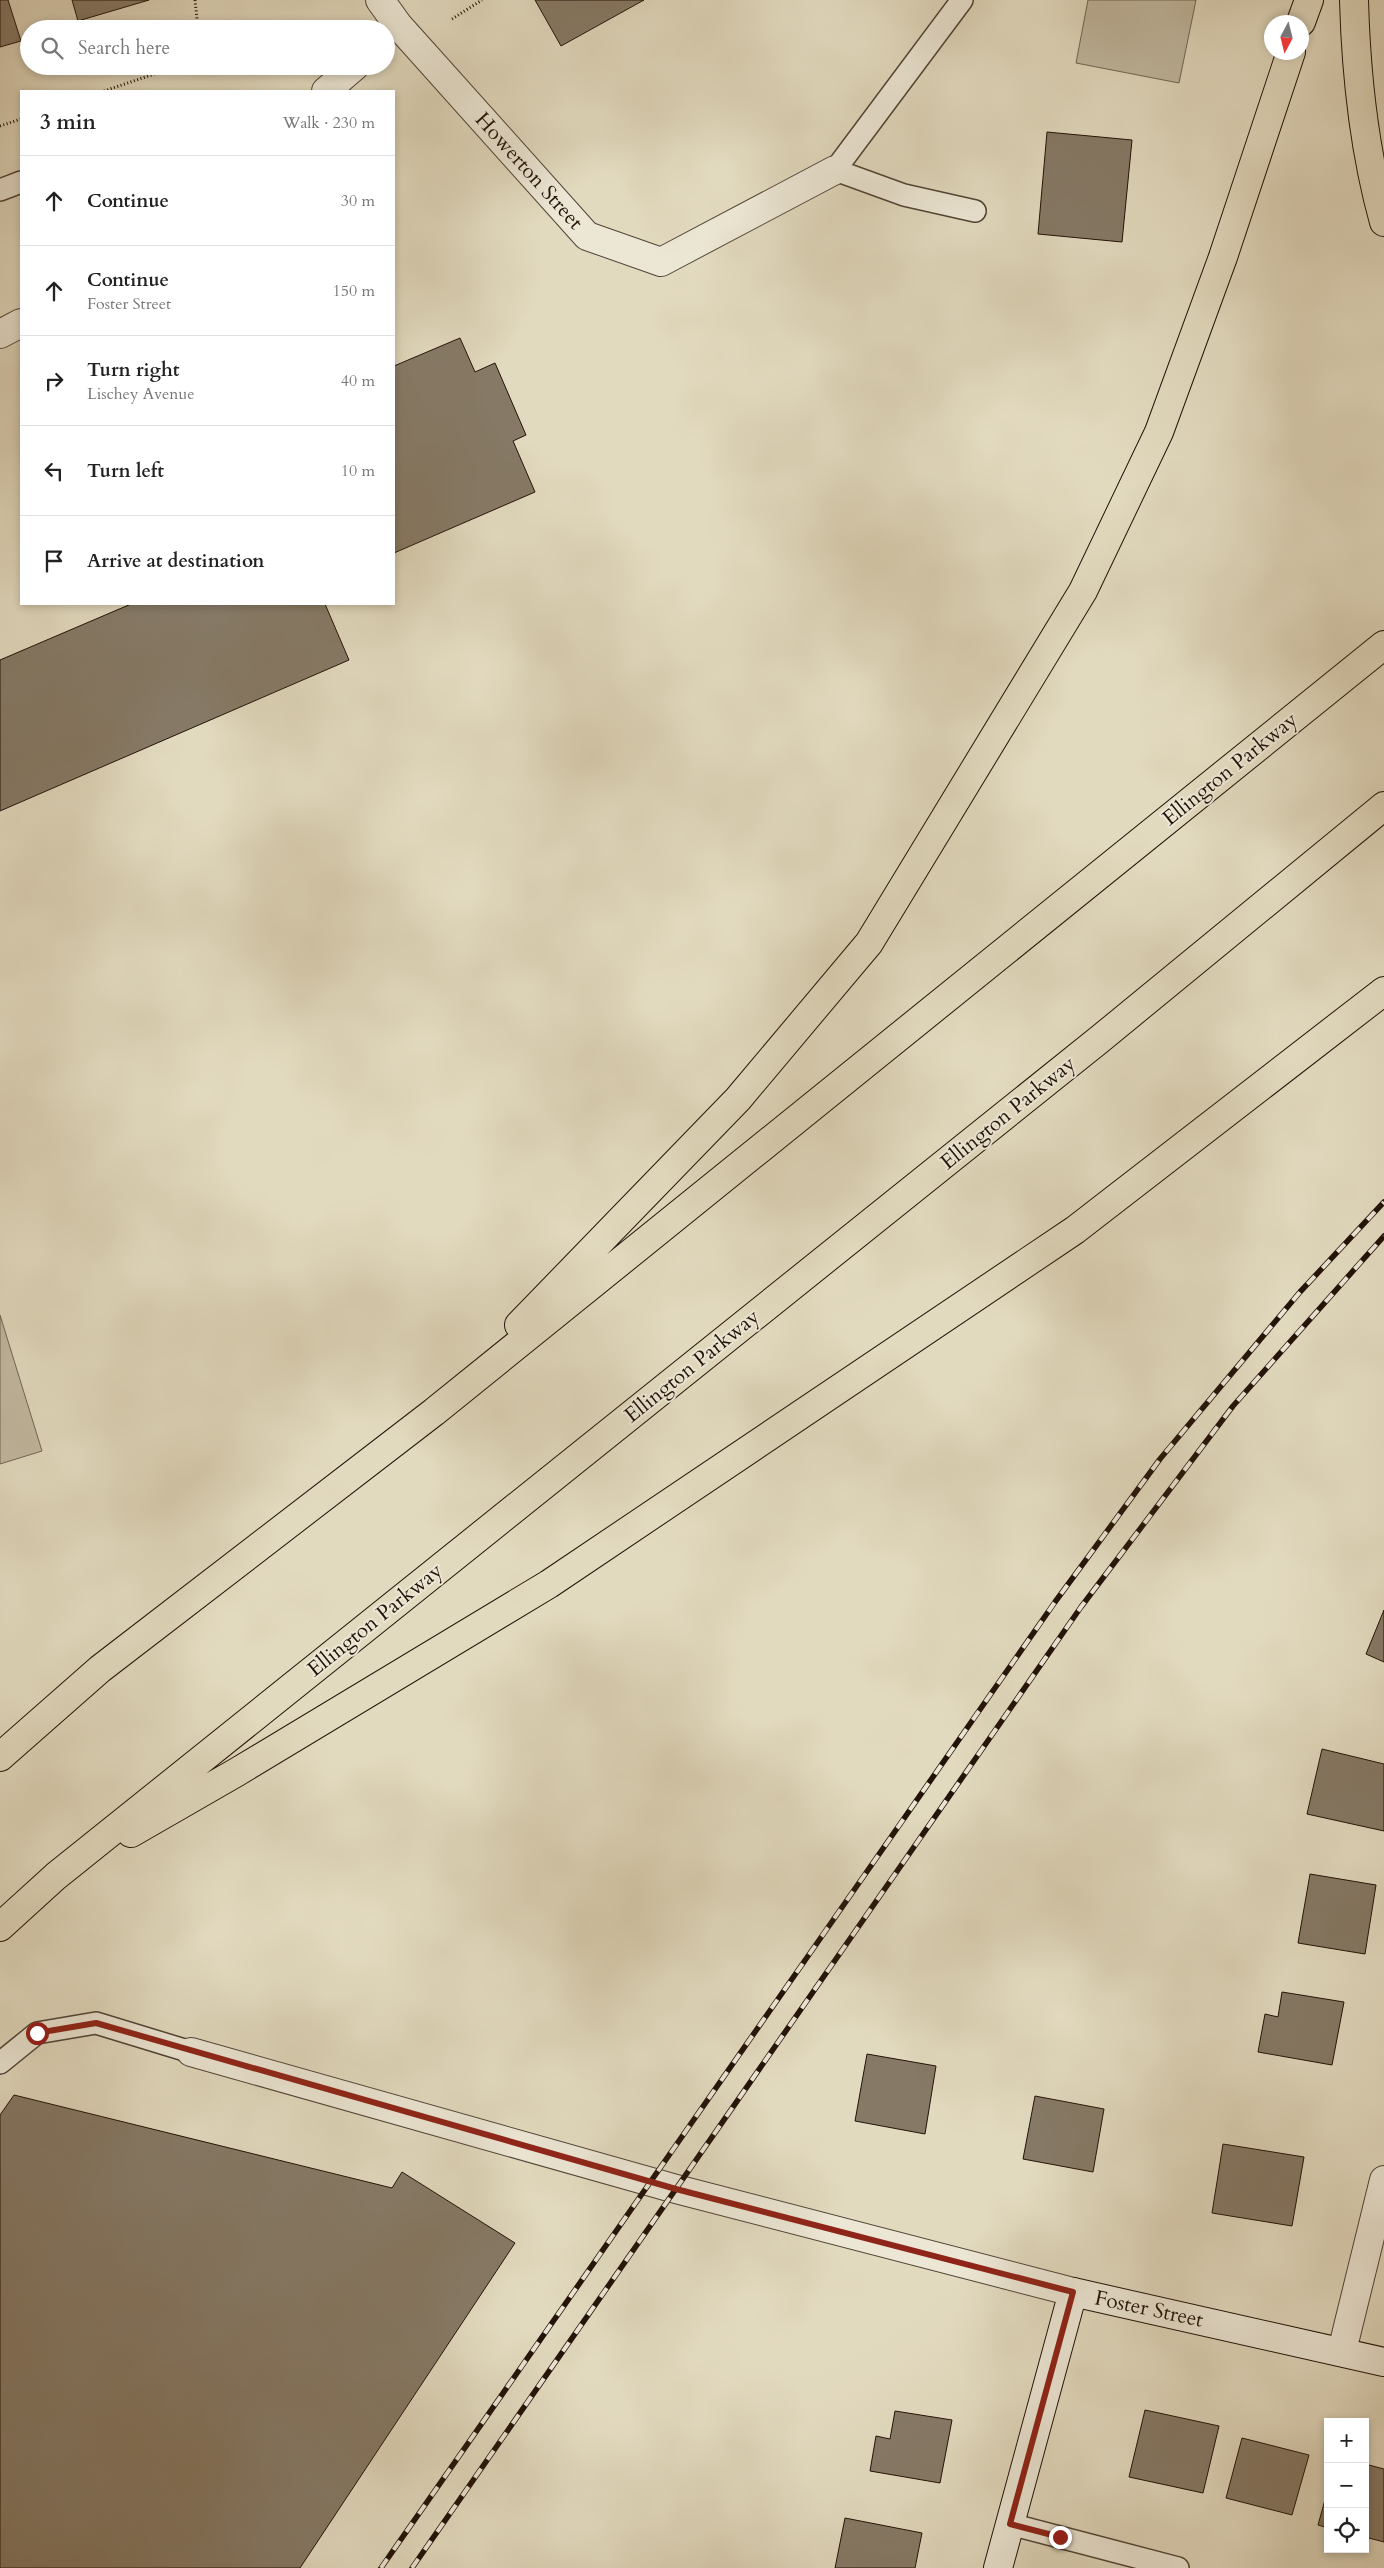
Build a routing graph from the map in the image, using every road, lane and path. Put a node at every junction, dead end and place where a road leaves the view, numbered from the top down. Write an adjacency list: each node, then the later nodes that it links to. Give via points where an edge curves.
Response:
1 (195, 0): 9 (path)
2 (380, 0): 10 (street, Howerton Street)
3 (482, 0): 8 (path)
4 (962, 0): 19 (lane)
5 (1309, 0): 7 (main road)
6 (1354, 0): 23 (main road, via 1361,101)
7 (1304, 15)
8 (452, 19)
9 (197, 20)
10 (388, 20)
11 (395, 34): 19 (street, Howerton Street, via 588,236 662,262)
12 (1288, 60): 29 (main road, via 1223,257 1159,432 1083,591 869,943 738,1099)
13 (151, 75): 15 (path)
14 (344, 75): 16 (street)
15 (107, 90)
16 (327, 90)
17 (20, 119): 18 (path)
18 (0, 126)
19 (835, 170): 22 (lane, via 904,195)
20 (20, 182): 21 (lane)
21 (0, 190)
22 (975, 211)
23 (1384, 222)
24 (20, 324): 25 (street)
25 (0, 334)
26 (1384, 644): 29 (main road, Ellington Parkway)
27 (1384, 806): 31 (main road, Ellington Parkway, via 1100,1039)
28 (1384, 991): 31 (main road, via 1075,1230 549,1584 246,1767)
29 (434, 1412): 30 (main road, Ellington Parkway, via 100,1669)
30 (0, 1757)
31 (56, 1876): 32 (main road, Ellington Parkway)
32 (0, 1927)
33 (191, 2052): 34 (lane, via 96,2023 37,2033); 36 (street, Foster Street, via 676,2189)
34 (0, 2063)
35 (1384, 2180): 37 (street)
36 (1073, 2292): 37 (street, Foster Street); 39 (street)
37 (1342, 2351): 38 (street, Foster Street)
38 (1384, 2362)
39 (1010, 2524): 40 (street); 41 (lane)
40 (998, 2568)
41 (1178, 2568)

